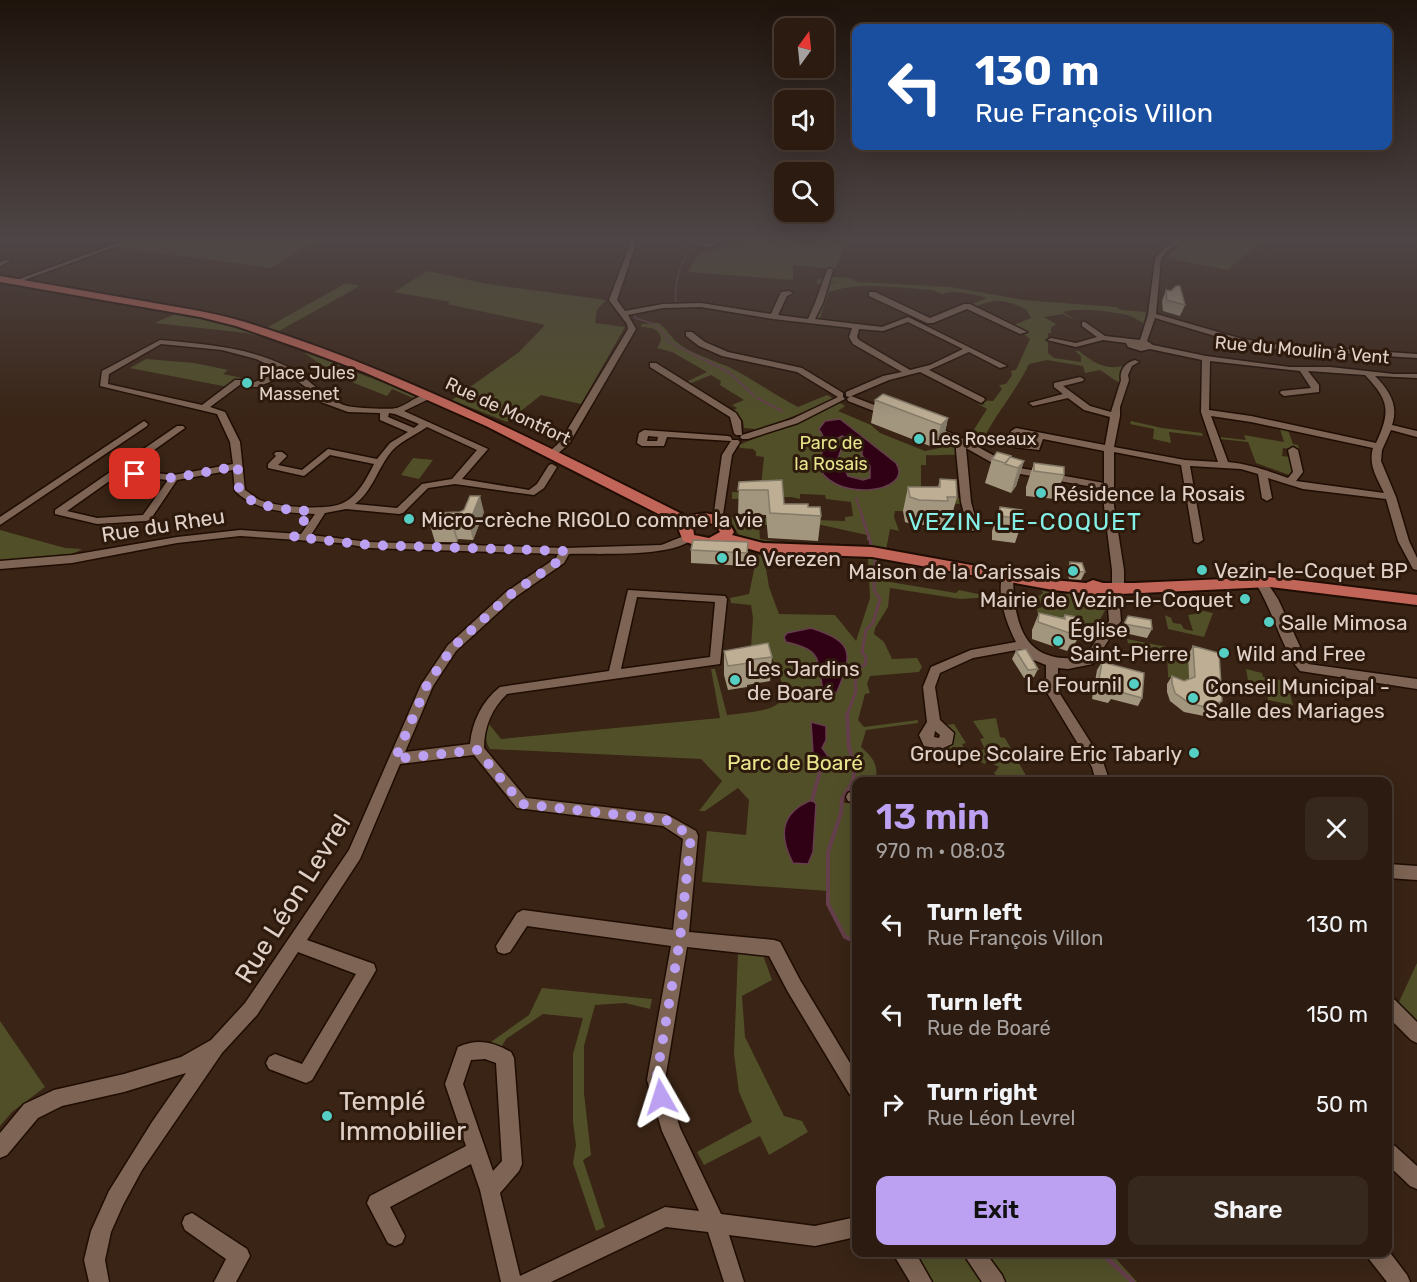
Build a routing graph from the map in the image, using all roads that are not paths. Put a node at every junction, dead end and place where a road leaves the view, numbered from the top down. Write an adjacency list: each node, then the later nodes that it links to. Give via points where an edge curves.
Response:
1 (118, 300): 39 (main road, Rue de Montfort, via 240,324)
2 (613, 300): 7 (street)
3 (781, 300): 10 (street)
4 (820, 300): 12 (street)
5 (884, 300): 9 (street)
6 (1154, 300): 8 (street)
7 (624, 314): 10 (street, via 663,306 701,305); 63 (street, via 631,324 627,340)
8 (1152, 315): 21 (street); 23 (street, via 1247,342 1307,351)
9 (918, 316): 11 (street); 13 (street)
10 (773, 317): 12 (street)
11 (908, 320): 15 (street); 16 (street, via 883,329)
12 (810, 321): 16 (street)
13 (930, 321): 15 (street); 17 (street, via 967,306)
14 (1085, 324): 19 (street)
15 (920, 325): 22 (street)
16 (856, 326): 30 (street, via 856,342)
17 (1023, 332)
18 (689, 334): 38 (street, via 729,355 799,370)
19 (1103, 338): 20 (street, via 1076,345); 21 (street)
20 (1051, 340)
21 (1144, 346): 24 (street, Rue du Moulin à Vent); 46 (street, via 1135,362 1122,408)
22 (968, 350): 26 (street); 27 (street)
23 (1417, 356)
24 (1206, 358): 28 (street, Rue du Moulin à Vent); 45 (street)
25 (653, 364): 57 (street, via 733,415)
26 (1003, 366)
27 (922, 370): 30 (street); 40 (street)
28 (1303, 370): 31 (street, Rue du Moulin à Vent); 36 (street, via 1316,390)
29 (289, 371): 35 (street); 42 (street, via 272,361 236,351 160,342 105,373 104,386); 43 (street, via 330,404)
30 (908, 372): 38 (street)
31 (1368, 374): 32 (street, Rue du Moulin à Vent); 51 (street, via 1389,400 1392,416)
32 (1417, 376)
33 (1080, 379): 37 (street, via 1057,385)
34 (238, 382): 42 (street)
35 (255, 385)
36 (1284, 393)
37 (1069, 394): 41 (street); 46 (street, via 1087,408)
38 (845, 396): 47 (street); 57 (street, via 786,423)
39 (432, 397): 44 (street); 63 (main road, Rue de Montfort)
40 (981, 400)
41 (1033, 403)
42 (205, 407): 67 (street, via 220,412 234,442)
43 (385, 411): 44 (street); 53 (street, via 383,418)
44 (401, 412): 49 (street)
45 (1205, 412): 59 (street); 66 (street)
46 (1116, 413): 60 (street)
47 (899, 418)
48 (144, 424): 79 (street)
49 (426, 424): 53 (street); 71 (street, via 483,449)
50 (920, 425): 58 (street)
51 (1388, 427): 54 (street); 59 (street)
52 (180, 428): 69 (street)
53 (414, 431): 64 (street, via 393,445)
54 (1417, 434)
55 (663, 435): 57 (street)
56 (1039, 435): 60 (street)
57 (737, 438): 78 (street, via 727,455)
58 (967, 444): 73 (street, via 1018,471); 80 (street, via 962,447 962,456 973,528)
59 (1378, 446): 74 (street, via 1376,460)
60 (1109, 447): 65 (street); 73 (street)
61 (1293, 450): 72 (street, via 1298,470)
62 (279, 454): 64 (street, via 282,456 271,466 304,473 328,452)
63 (552, 460): 71 (street, via 536,492); 81 (main road, Rue de Montfort, via 668,515)
64 (379, 462): 76 (street, via 360,495)
65 (1185, 463): 66 (street); 84 (street)
66 (1224, 465): 68 (street)
67 (238, 466): 70 (street); 77 (street, via 238,483 245,496 274,507)
68 (1262, 471): 72 (street); 75 (street)
69 (116, 472): 70 (street); 70 (street, via 59,512 97,521 146,518)
70 (174, 478)
71 (456, 481): 76 (street, via 424,486 399,511)
72 (1291, 482): 74 (street)
73 (1108, 487): 90 (street)
74 (1391, 497): 87 (street, via 1404,543)
75 (1266, 498)
76 (346, 506): 77 (street)
77 (316, 511): 82 (street)
78 (718, 519): 81 (main road, via 701,517); 83 (main road, via 726,527)
79 (0, 522)
80 (958, 529)
81 (688, 530): 83 (main road, via 702,543); 85 (street, Rue du Rheu, via 681,543 661,548)
82 (299, 537): 85 (street, Rue du Rheu, via 369,545); 86 (street, Rue du Rheu, via 218,534 72,559)
83 (724, 537): 88 (main road, via 763,548 872,552)
84 (1197, 540)
85 (565, 551): 98 (street, Rue Léon Levrel, via 560,560 510,595 452,648 427,685)
86 (0, 565)
87 (1417, 566)
88 (1007, 576): 90 (main road, via 1092,590); 92 (street, via 1009,608)
89 (1262, 584): 90 (main road); 91 (main road); 95 (street, via 1304,668)
90 (1118, 588): 93 (street, via 1113,596 1115,621 1089,661 1075,665)
91 (1417, 602)
92 (1022, 645): 93 (street, via 1036,658); 96 (street, via 971,654 935,670 929,687)
93 (1052, 662): 99 (street, via 1052,691)
94 (614, 675): 94 (street, via 632,593 721,599 716,661); 97 (street, via 504,690 490,704)
95 (1417, 684)
96 (934, 722)
97 (477, 750): 98 (street); 102 (street, via 522,804 666,820 691,836)
98 (395, 759): 103 (street, Rue Léon Levrel, via 355,855)
99 (1101, 777)
100 (1392, 871): 101 (street)
101 (1417, 873)
102 (680, 939): 104 (street, via 522,918); 109 (street, via 774,948); 115 (street, via 656,1080 671,1131)
103 (297, 944): 107 (street, Rue Léon Levrel, via 251,1009); 108 (street, via 368,970 306,1074)
104 (504, 946)
105 (1392, 1009): 106 (street)
106 (1417, 1034)
107 (218, 1046): 110 (street, Rue Léon Levrel, via 184,1065 61,1097 31,1111); 122 (street, via 142,1152 112,1204 97,1240 95,1275)
108 (275, 1063)
109 (852, 1082)
110 (0, 1148)
111 (476, 1151): 114 (street); 114 (street, via 454,1084 464,1053 490,1050 505,1058 512,1164); 118 (street, via 377,1203)
112 (1392, 1157): 113 (street)
113 (1417, 1179)
114 (489, 1190): 124 (street)
115 (714, 1221): 117 (street, via 815,1236); 125 (street, via 665,1217); 126 (street)
116 (192, 1223): 123 (street, via 240,1256)
117 (852, 1228)
118 (395, 1236)
119 (905, 1257): 127 (street)
120 (976, 1257): 128 (street)
121 (1380, 1257): 129 (street)
122 (99, 1282)
123 (224, 1282)
124 (511, 1282)
125 (528, 1282)
126 (734, 1282)
127 (922, 1282)
128 (995, 1282)
129 (1400, 1282)

